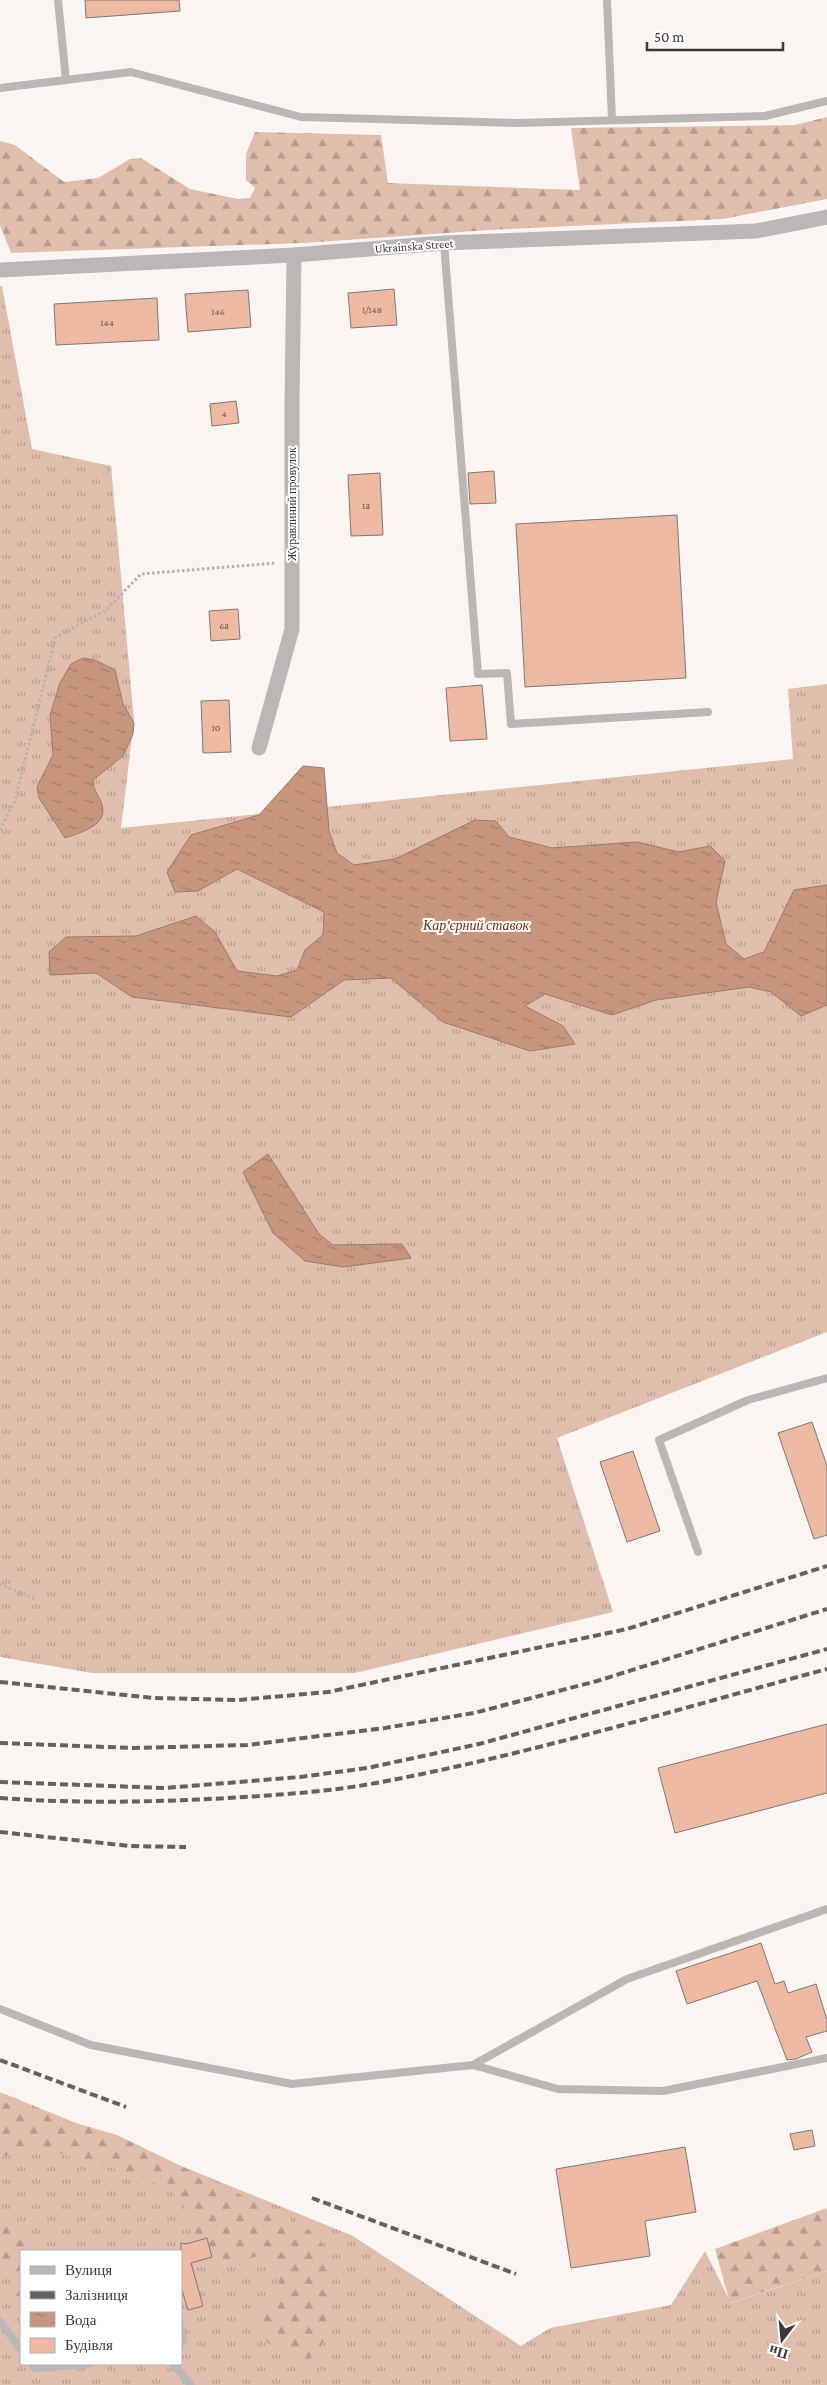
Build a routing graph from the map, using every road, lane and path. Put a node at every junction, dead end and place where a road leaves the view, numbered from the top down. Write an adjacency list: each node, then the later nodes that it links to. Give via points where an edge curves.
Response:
1 (58, 0): 3 (lane)
2 (607, 0): 6 (lane)
3 (66, 80): 4 (lane); 6 (lane, via 131,72 301,117 518,123)
4 (0, 88)
5 (827, 101): 6 (lane, via 765,116)
6 (612, 120)
7 (827, 217): 8 (street, Ukrainska Street, via 756,231)
8 (444, 243): 9 (street, Ukrainska Street); 12 (lane, via 478,674 507,673 511,724)
9 (294, 255): 10 (street, Ukrainska Street); 11 (street, Журавлиний провулок)
10 (0, 270)
11 (293, 562): 13 (street, Журавлиний провулок, via 292,629); 14 (path, via 141,574 106,610 55,638 15,800)
12 (708, 712)
13 (259, 748)
14 (0, 830)
15 (827, 1378): 16 (lane, via 748,1400 658,1440)
16 (698, 1552)
17 (0, 1584): 18 (path)
18 (35, 1599)
19 (827, 1909): 22 (lane, via 627,1980)
20 (0, 2008): 22 (lane, via 91,2045 292,2084)
21 (827, 2058): 22 (lane, via 663,2091 558,2089)
22 (473, 2065)
23 (0, 2321): 24 (lane)
24 (20, 2349)
25 (33, 2365): 26 (lane, via 35,2368)
26 (75, 2365)
27 (174, 2365): 28 (lane)
28 (191, 2385)

